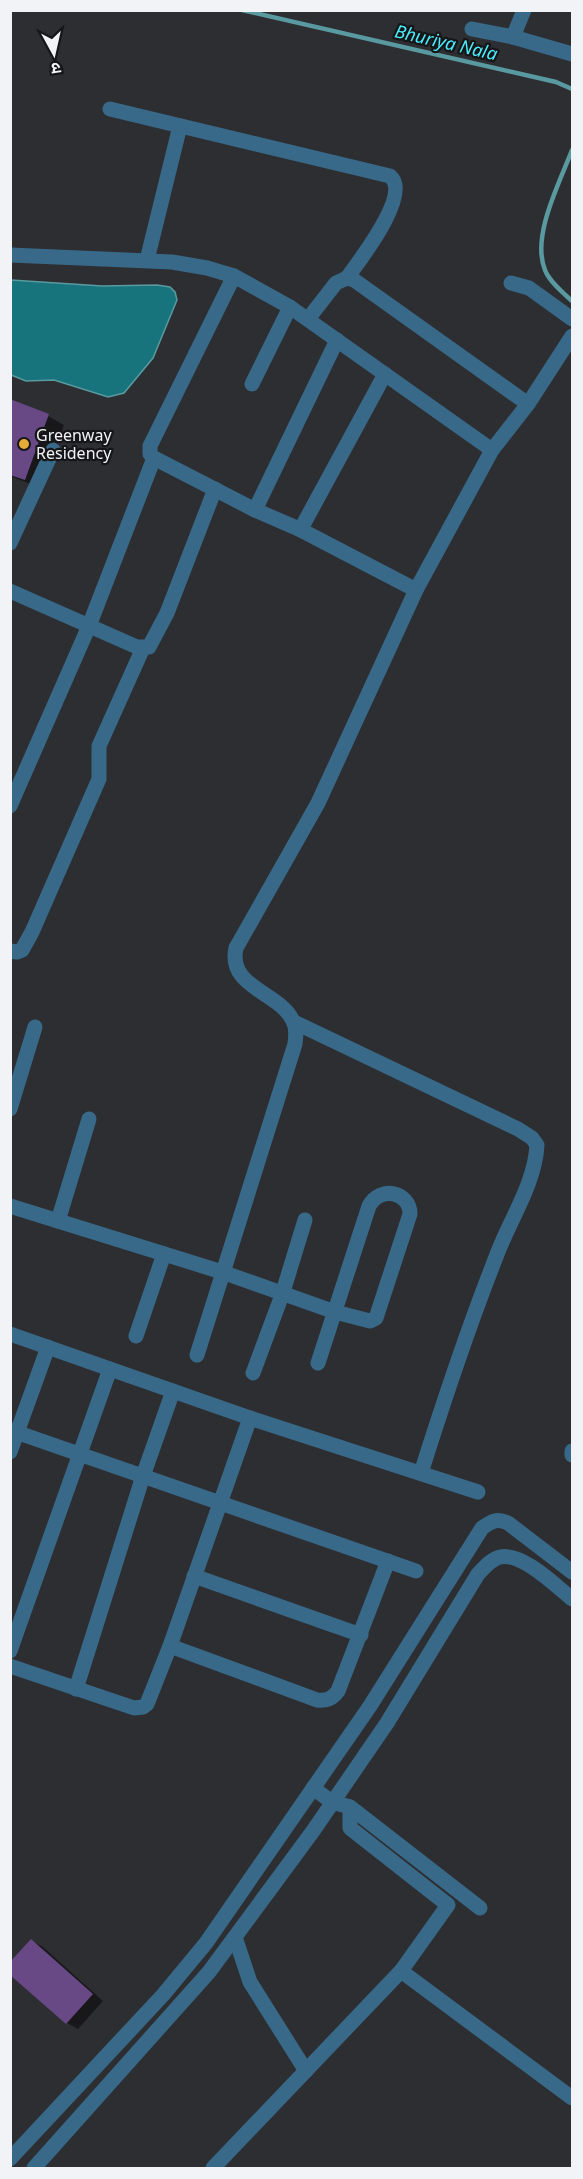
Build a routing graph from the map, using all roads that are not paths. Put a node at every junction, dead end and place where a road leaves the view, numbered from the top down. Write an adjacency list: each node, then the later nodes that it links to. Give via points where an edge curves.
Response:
1 (524, 10): 3 (street)
2 (472, 29): 3 (street)
3 (513, 37): 4 (street)
4 (573, 54)
5 (110, 109): 6 (street)
6 (180, 126): 8 (street); 10 (street, via 394,179 396,191 380,230)
7 (10, 255): 8 (street)
8 (147, 260): 9 (street)
9 (234, 276): 12 (street); 22 (street, via 150,446)
10 (347, 278): 14 (street, via 336,283); 19 (street)
11 (512, 283): 13 (street, via 530,288)
12 (290, 307): 14 (street); 18 (street)
13 (573, 319)
14 (308, 320): 16 (street)
15 (573, 336): 19 (street)
16 (337, 340): 17 (street); 24 (street)
17 (386, 374): 21 (street); 25 (street)
18 (252, 384)
19 (528, 404): 21 (street)
20 (53, 450): 26 (street)
21 (492, 450): 27 (street)
22 (154, 458): 23 (street); 29 (street)
23 (215, 489): 24 (street); 30 (street, via 167,613 152,643)
24 (255, 510): 25 (street)
25 (299, 529): 27 (street)
26 (10, 543)
27 (416, 590): 33 (street, via 318,803 233,958 242,976 290,1014)
28 (10, 591): 29 (street)
29 (89, 626): 30 (street); 31 (street)
30 (143, 648): 32 (street, via 99,746 99,779 32,932 22,950)
31 (10, 806)
32 (10, 951)
33 (294, 1022): 41 (street, via 295,1044); 56 (street, via 518,1129 537,1145 537,1156 447,1390)
34 (35, 1027): 35 (street)
35 (10, 1108)
36 (89, 1119): 39 (street)
37 (10, 1206): 39 (street)
38 (305, 1220): 42 (street)
39 (58, 1221): 40 (street)
40 (164, 1254): 41 (street); 45 (street)
41 (222, 1272): 42 (street); 47 (street)
42 (282, 1295): 43 (street); 50 (street)
43 (335, 1312): 43 (street, via 370,1321 376,1318 410,1214 404,1199 381,1193 372,1200); 48 (street)
44 (10, 1334): 46 (street)
45 (136, 1336)
46 (48, 1347): 49 (street); 53 (street)
47 (197, 1355)
48 (318, 1363)
49 (110, 1369): 51 (street); 55 (street)
50 (253, 1373)
51 (173, 1391): 52 (street); 57 (street)
52 (250, 1418): 56 (street); 59 (street)
53 (14, 1431): 54 (street); 55 (street)
54 (10, 1452)
55 (80, 1454): 57 (street); 69 (street)
56 (421, 1473): 58 (street)
57 (144, 1476): 59 (street); 71 (street)
58 (478, 1492)
59 (220, 1503): 60 (street); 63 (street)
60 (388, 1561): 61 (street); 67 (street)
61 (416, 1571)
62 (573, 1572): 64 (street, via 501,1520 492,1521 477,1534)
63 (194, 1576): 67 (street); 68 (street)
64 (448, 1581): 65 (street); 72 (street)
65 (469, 1589): 66 (street, via 490,1562 501,1557 514,1558 530,1565); 73 (street)
66 (573, 1599)
67 (361, 1635): 68 (street, via 339,1691 326,1700)
68 (170, 1646): 71 (street, via 143,1707 134,1708)
69 (10, 1651)
70 (10, 1666): 71 (street)
71 (76, 1689)
72 (314, 1788): 73 (street); 77 (street)
73 (333, 1802): 74 (street); 76 (street)
74 (350, 1807): 75 (street); 78 (street, via 350,1828 448,1905)
75 (480, 1908)
76 (235, 1937): 79 (street); 80 (street, via 250,1982)
77 (193, 1959): 79 (street); 82 (street)
78 (401, 1971): 80 (street); 81 (street)
79 (209, 1972): 84 (street)
80 (306, 2071): 85 (street)
81 (573, 2098)
82 (21, 2146): 83 (street); 84 (street)
83 (10, 2159)
84 (41, 2166)
85 (213, 2169)

